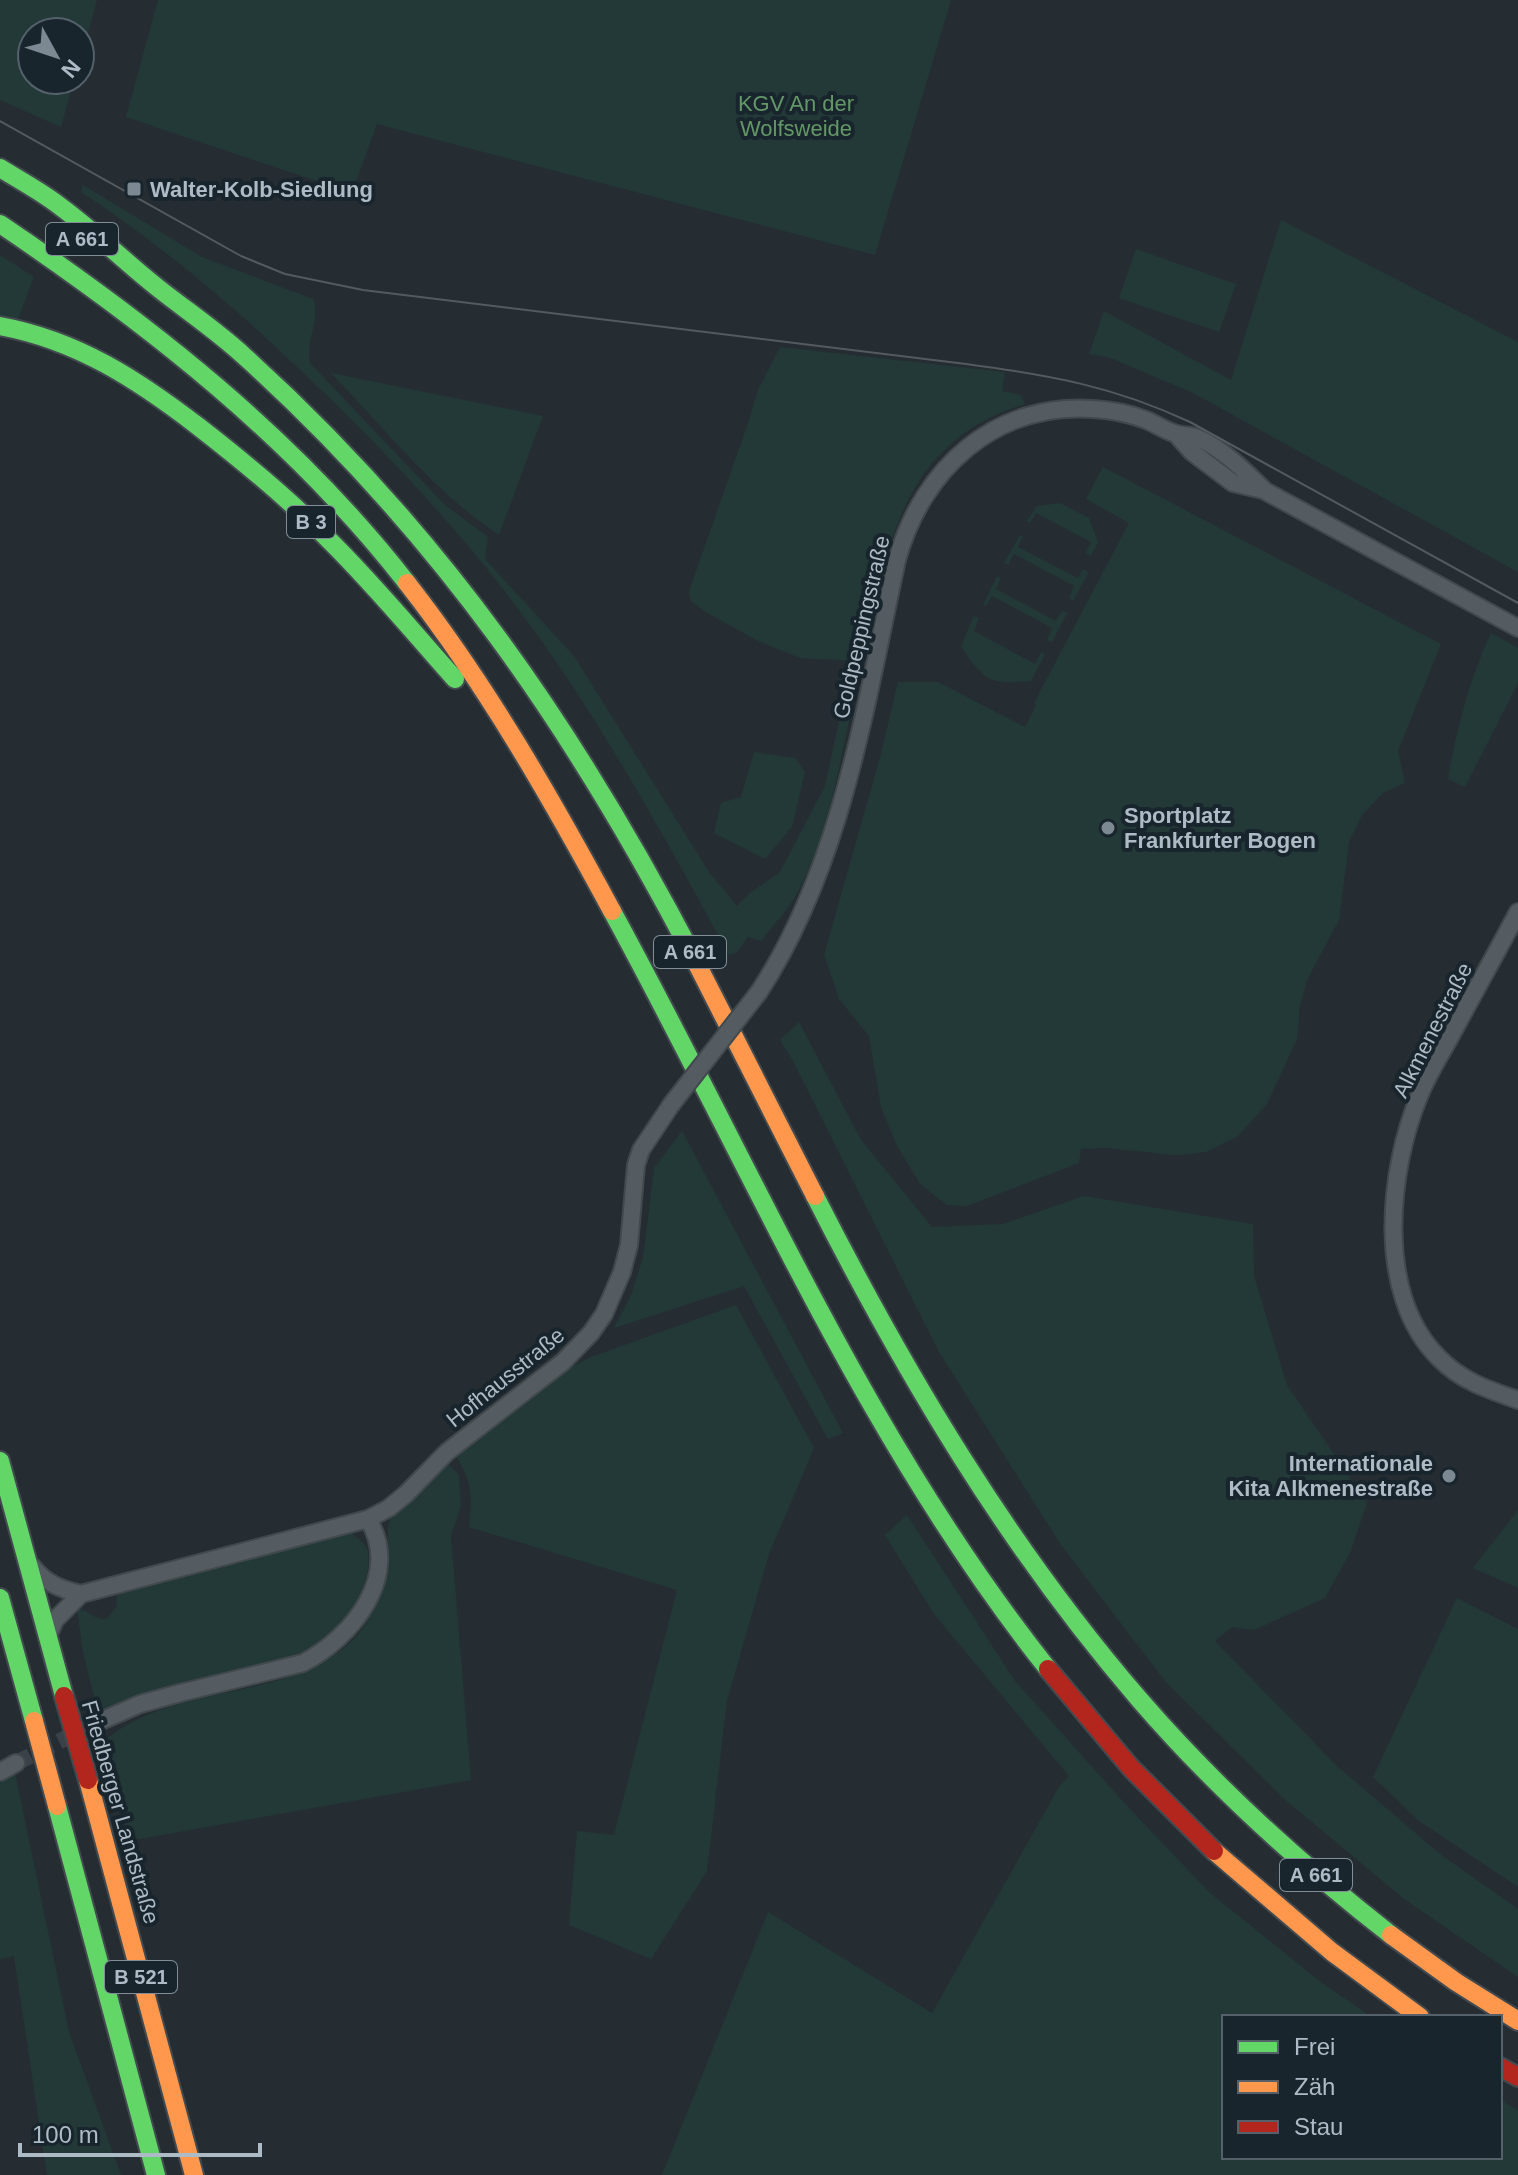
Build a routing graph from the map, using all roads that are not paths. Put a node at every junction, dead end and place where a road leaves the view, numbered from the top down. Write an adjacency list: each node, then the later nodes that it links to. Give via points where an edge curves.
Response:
1 (0, 168): 4 (main road, via 60,205)
2 (31, 208): 4 (main road, A 661)
3 (0, 224): 7 (main road, A 661, via 161,339 290,453 381,550)
4 (145, 278): 23 (main road, A 661, via 237,350 326,433 469,594 522,667 628,835 863,1289 951,1443 1011,1538 1087,1640 1228,1798 1416,1955)
5 (0, 326): 7 (main road, B 3, via 38,333 89,353 159,397 227,450 311,522)
6 (1518, 628): 9 (street, Goldpeppingstraße, via 1265,491 1239,465 1198,438 1095,409 1046,412 1012,423 958,454 910,520 829,846 798,921)
7 (521, 751): 22 (main road, A 661, via 634,947 822,1316 974,1572 1046,1667 1186,1824 1308,1932)
8 (1518, 912): 10 (street, Alkmenestraße, via 1419,1095 1398,1172 1394,1255 1400,1291 1414,1324 1438,1358 1476,1386)
9 (759, 992): 12 (street, Hofhausstraße, bridge, via 641,1150 622,1272 591,1333 563,1362 447,1452 406,1494)
10 (1518, 1400)
11 (0, 1461): 13 (main road, Friedberger Landstraße / B 521)
12 (368, 1519): 14 (street, Hofhausstraße); 19 (street, via 377,1534 377,1577 364,1608 343,1637 323,1652 303,1663 140,1704)
13 (27, 1559): 14 (street, via 52,1585); 16 (main road, Friedberger Landstraße / B 521)
14 (81, 1594): 16 (street, via 55,1620)
15 (1, 1603): 18 (main road, B 521)
16 (48, 1638): 25 (main road, Friedberger Landstraße / B 521, bridge)
17 (0, 1664): 18 (street)
18 (26, 1691): 24 (main road, B 521, bridge)
19 (94, 1724)
20 (16, 1763): 21 (street)
21 (0, 1772)
22 (1417, 2015)
23 (1518, 2021)
24 (156, 2175)
25 (194, 2175)

